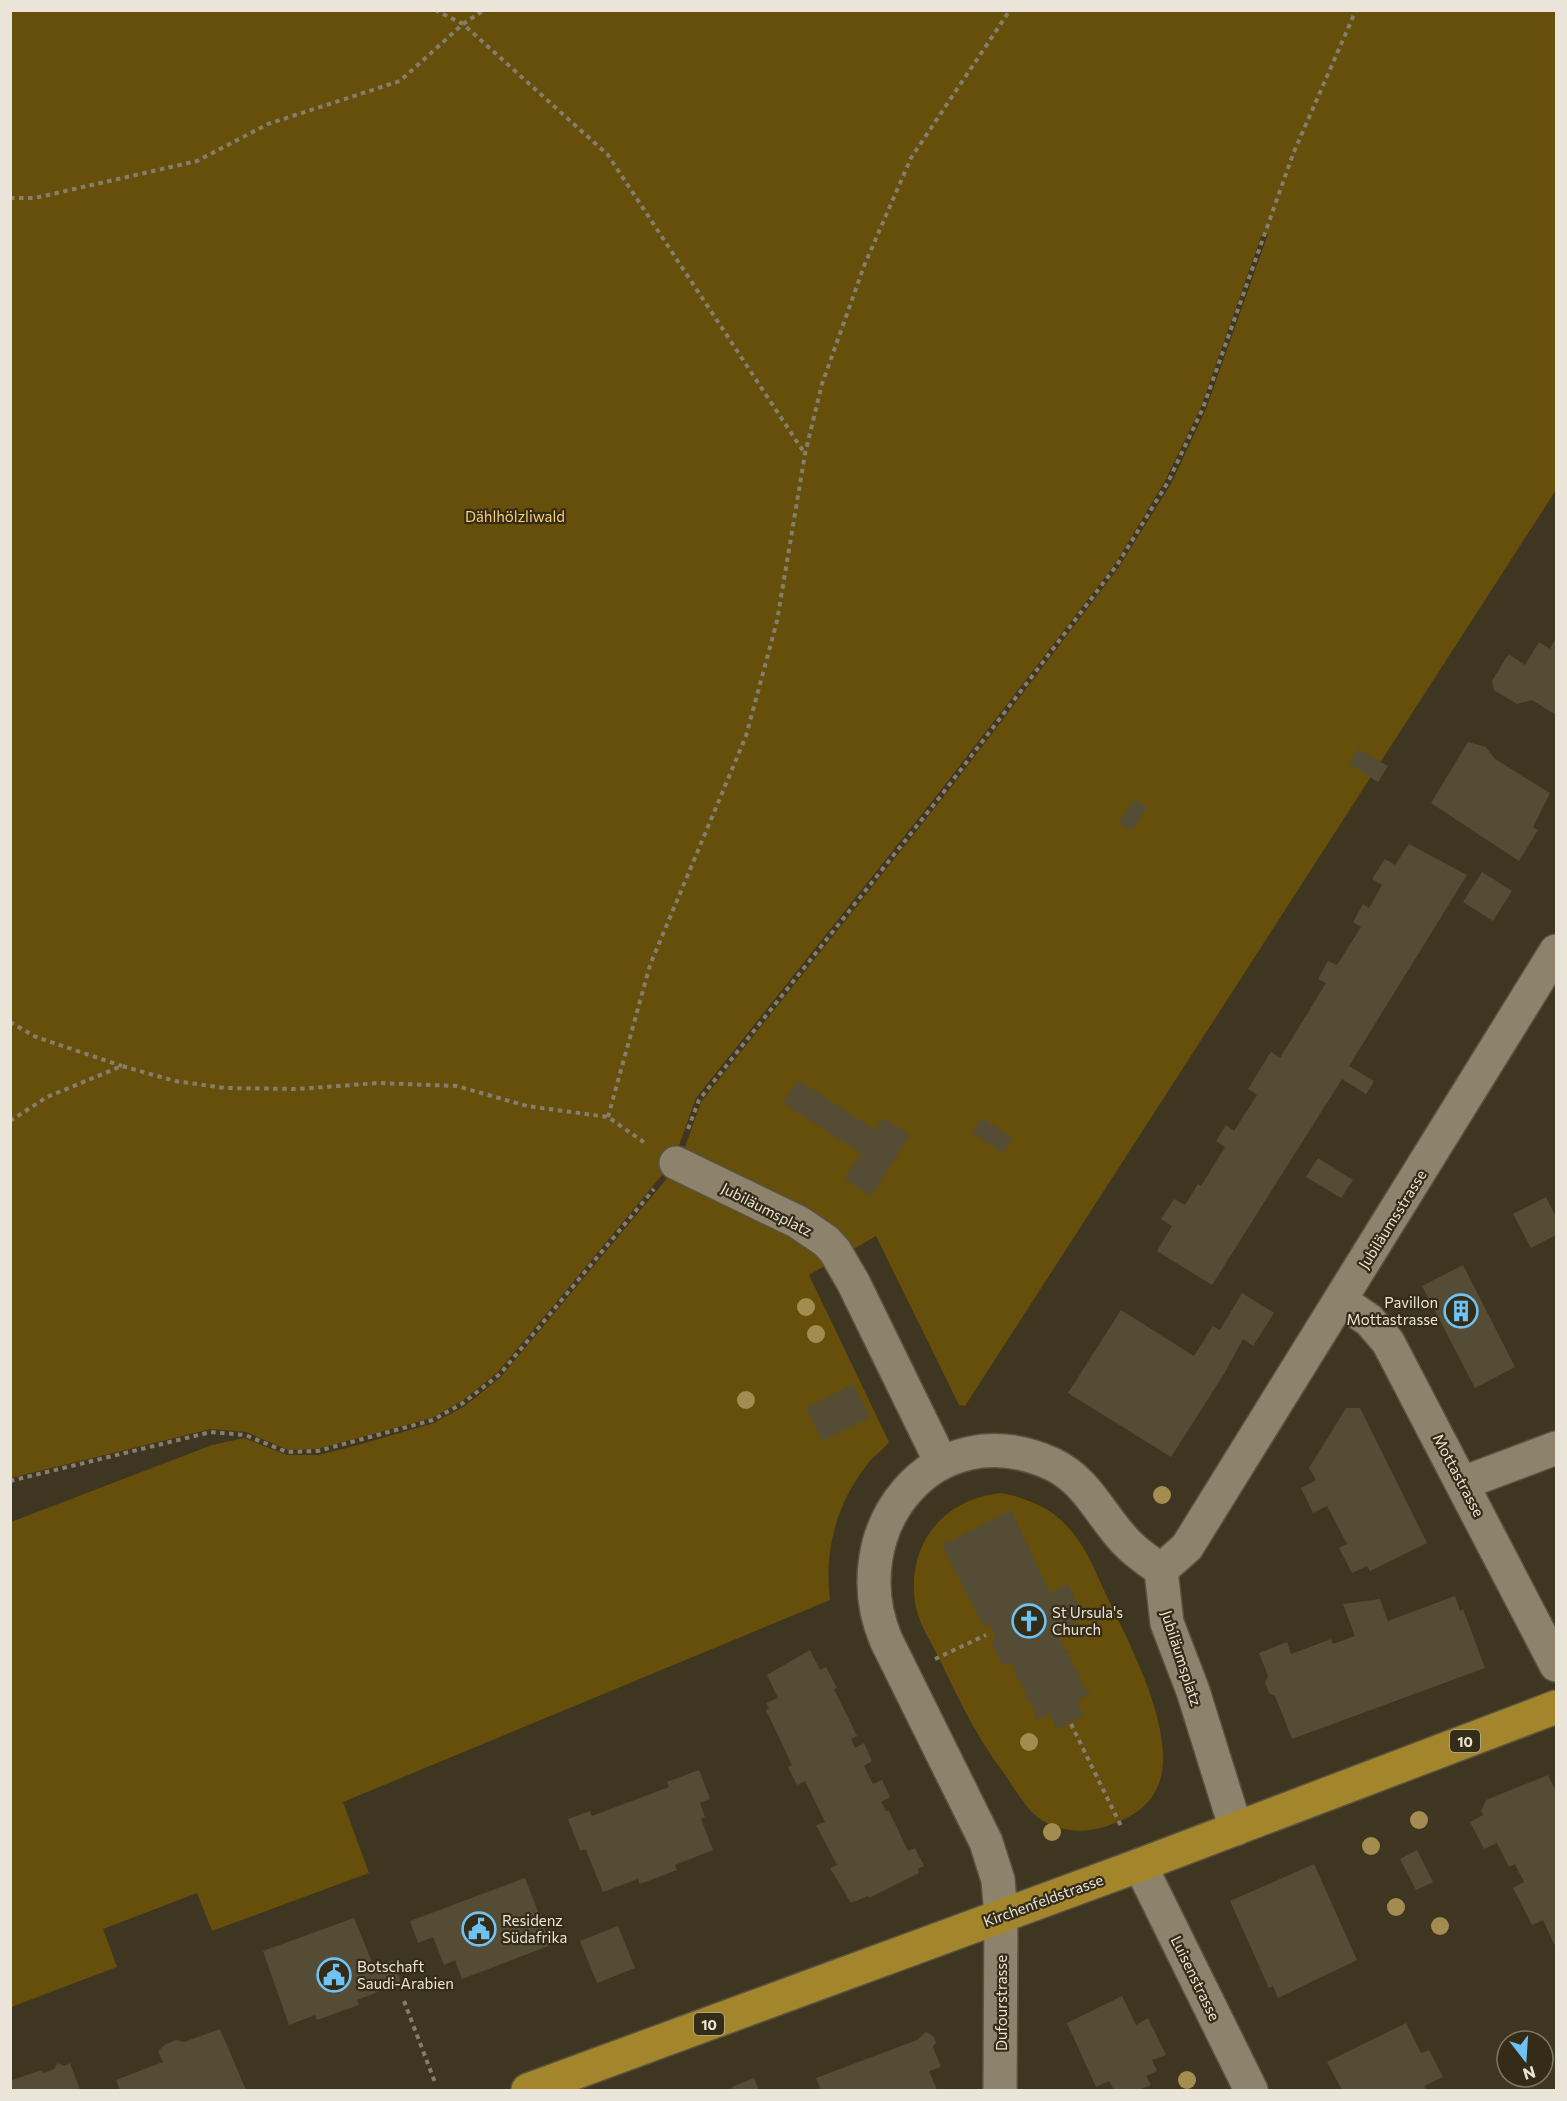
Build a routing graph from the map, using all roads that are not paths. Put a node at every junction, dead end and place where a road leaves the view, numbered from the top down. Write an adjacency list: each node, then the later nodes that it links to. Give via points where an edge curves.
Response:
1 (1557, 951): 3 (street, Jubiläumsstrasse)
2 (676, 1163): 5 (street, Jubiläumsplatz, via 798,1222 835,1251)
3 (1341, 1301): 6 (street, Mottastrasse, via 1370,1320 1388,1342); 7 (street, Jubiläumsstrasse, via 1187,1547)
4 (1557, 1448): 6 (street)
5 (941, 1462): 7 (street, via 999,1451 1029,1455 1053,1464 1075,1479 1099,1504 1124,1540); 12 (street, via 904,1492 884,1525 875,1562 875,1609 886,1640 986,1842 998,1880)
6 (1463, 1483): 8 (street, Mottastrasse)
7 (1161, 1570): 10 (street, Jubiläumsplatz, via 1167,1623 1193,1691)
8 (1557, 1665)
9 (1557, 1707): 10 (main road, Kirchenfeldstrasse / 10)
10 (1236, 1829): 11 (main road, Kirchenfeldstrasse / 10)
11 (1140, 1865): 12 (main road, Kirchenfeldstrasse / 10); 15 (street, Luisenstrasse)
12 (1001, 1915): 13 (main road, Kirchenfeldstrasse / 10); 14 (street, Dufourstrasse)
13 (528, 2091)
14 (1000, 2091)
15 (1251, 2091)

